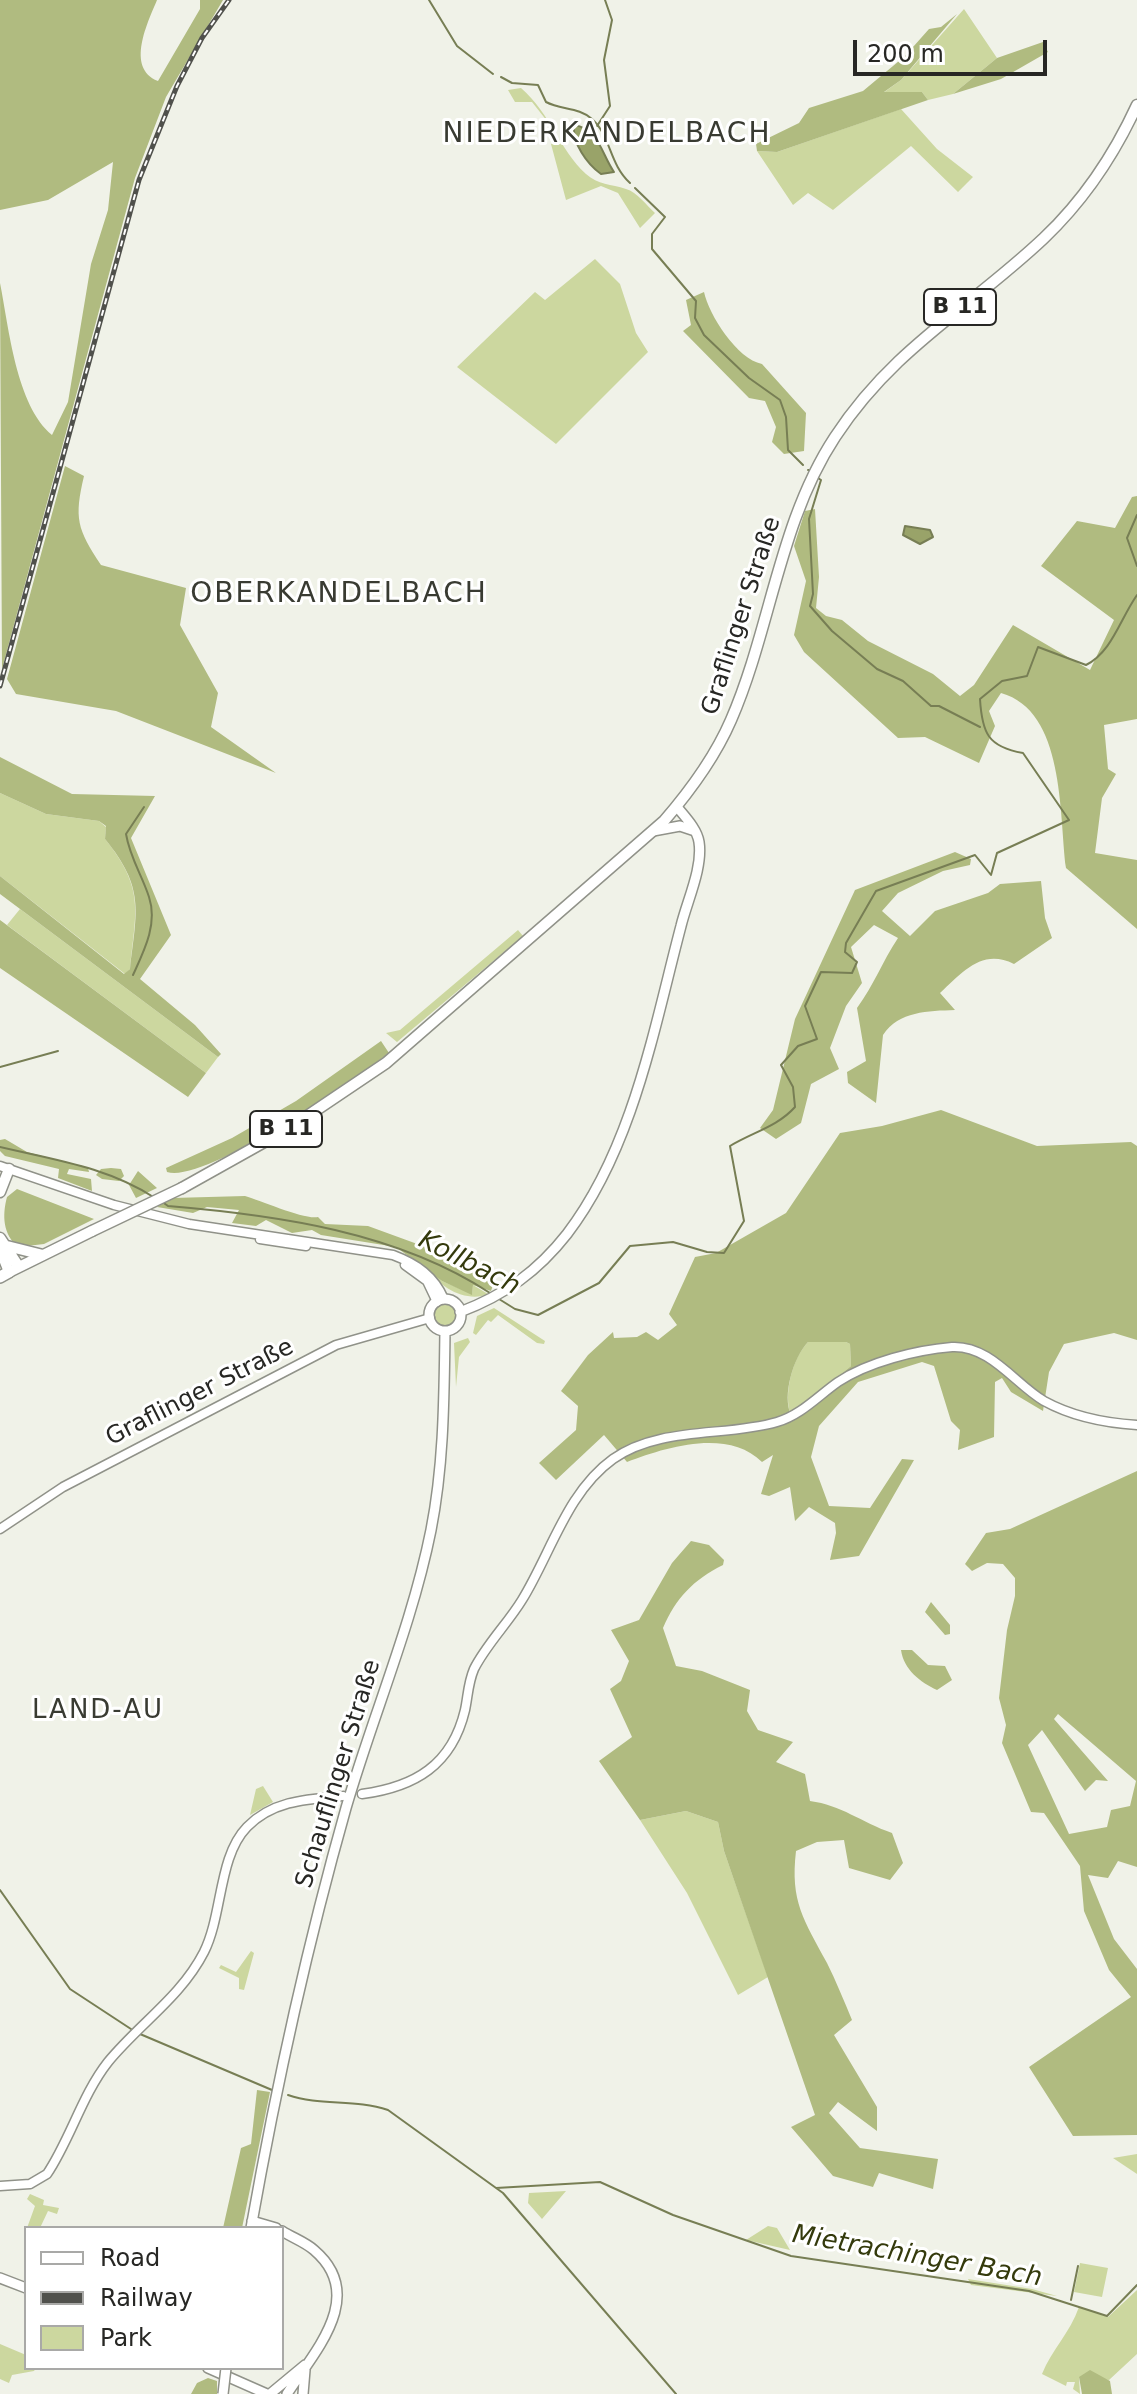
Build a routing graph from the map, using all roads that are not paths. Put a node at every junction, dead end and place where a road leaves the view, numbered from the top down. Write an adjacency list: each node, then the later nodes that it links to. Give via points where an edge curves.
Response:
1 (1137, 105): 2 (main road, Graflinger Straße / B 11, via 1104,167 1072,209 1009,269 889,367 834,438 798,511 731,720)
2 (677, 807): 3 (main road, B 11); 4 (main road)
3 (653, 831): 4 (main road, via 680,826); 8 (main road, B 11, bridge, via 386,1063 291,1127 182,1188)
4 (695, 831): 11 (main road, via 700,852 695,875 620,1134 588,1201 527,1277)
5 (5, 1168): 6 (main road); 10 (street, via 114,1205 252,1235 393,1255 422,1269 440,1288)
6 (0, 1192)
7 (2, 1244): 8 (main road); 9 (main road)
8 (43, 1255): 9 (main road, B 11)
9 (9, 1272)
10 (440, 1301): 11 (main road, via 454,1303); 12 (main road, via 431,1308)
11 (460, 1312): 13 (main road, via 458,1324)
12 (430, 1318): 13 (main road); 15 (street, Graflinger Straße, via 336,1345 63,1487)
13 (445, 1331): 19 (main road, Schauflinger Straße, via 443,1439 430,1533 315,1926)
14 (1137, 1425): 16 (street, via 1088,1419 1054,1406 981,1353 953,1347 863,1369 774,1423 685,1433 631,1449 613,1459 576,1499 547,1560 475,1667 457,1738 447,1754 410,1784)
15 (0, 1529)
16 (362, 1794)
17 (343, 1796): 18 (street, via 284,1804 246,1828 231,1852 218,1915 203,1952 182,1985 103,2069 47,2174 30,2184)
18 (0, 2186)
19 (252, 2224)
20 (285, 2234): 23 (main road, via 323,2259 338,2292 330,2330)
21 (0, 2278): 22 (main road)
22 (24, 2287)
23 (308, 2363): 27 (main road); 28 (main road); 29 (main road)
24 (213, 2370): 27 (main road)
25 (226, 2370): 26 (main road, bridge)
26 (223, 2394)
27 (268, 2394)
28 (287, 2394)
29 (303, 2394)

